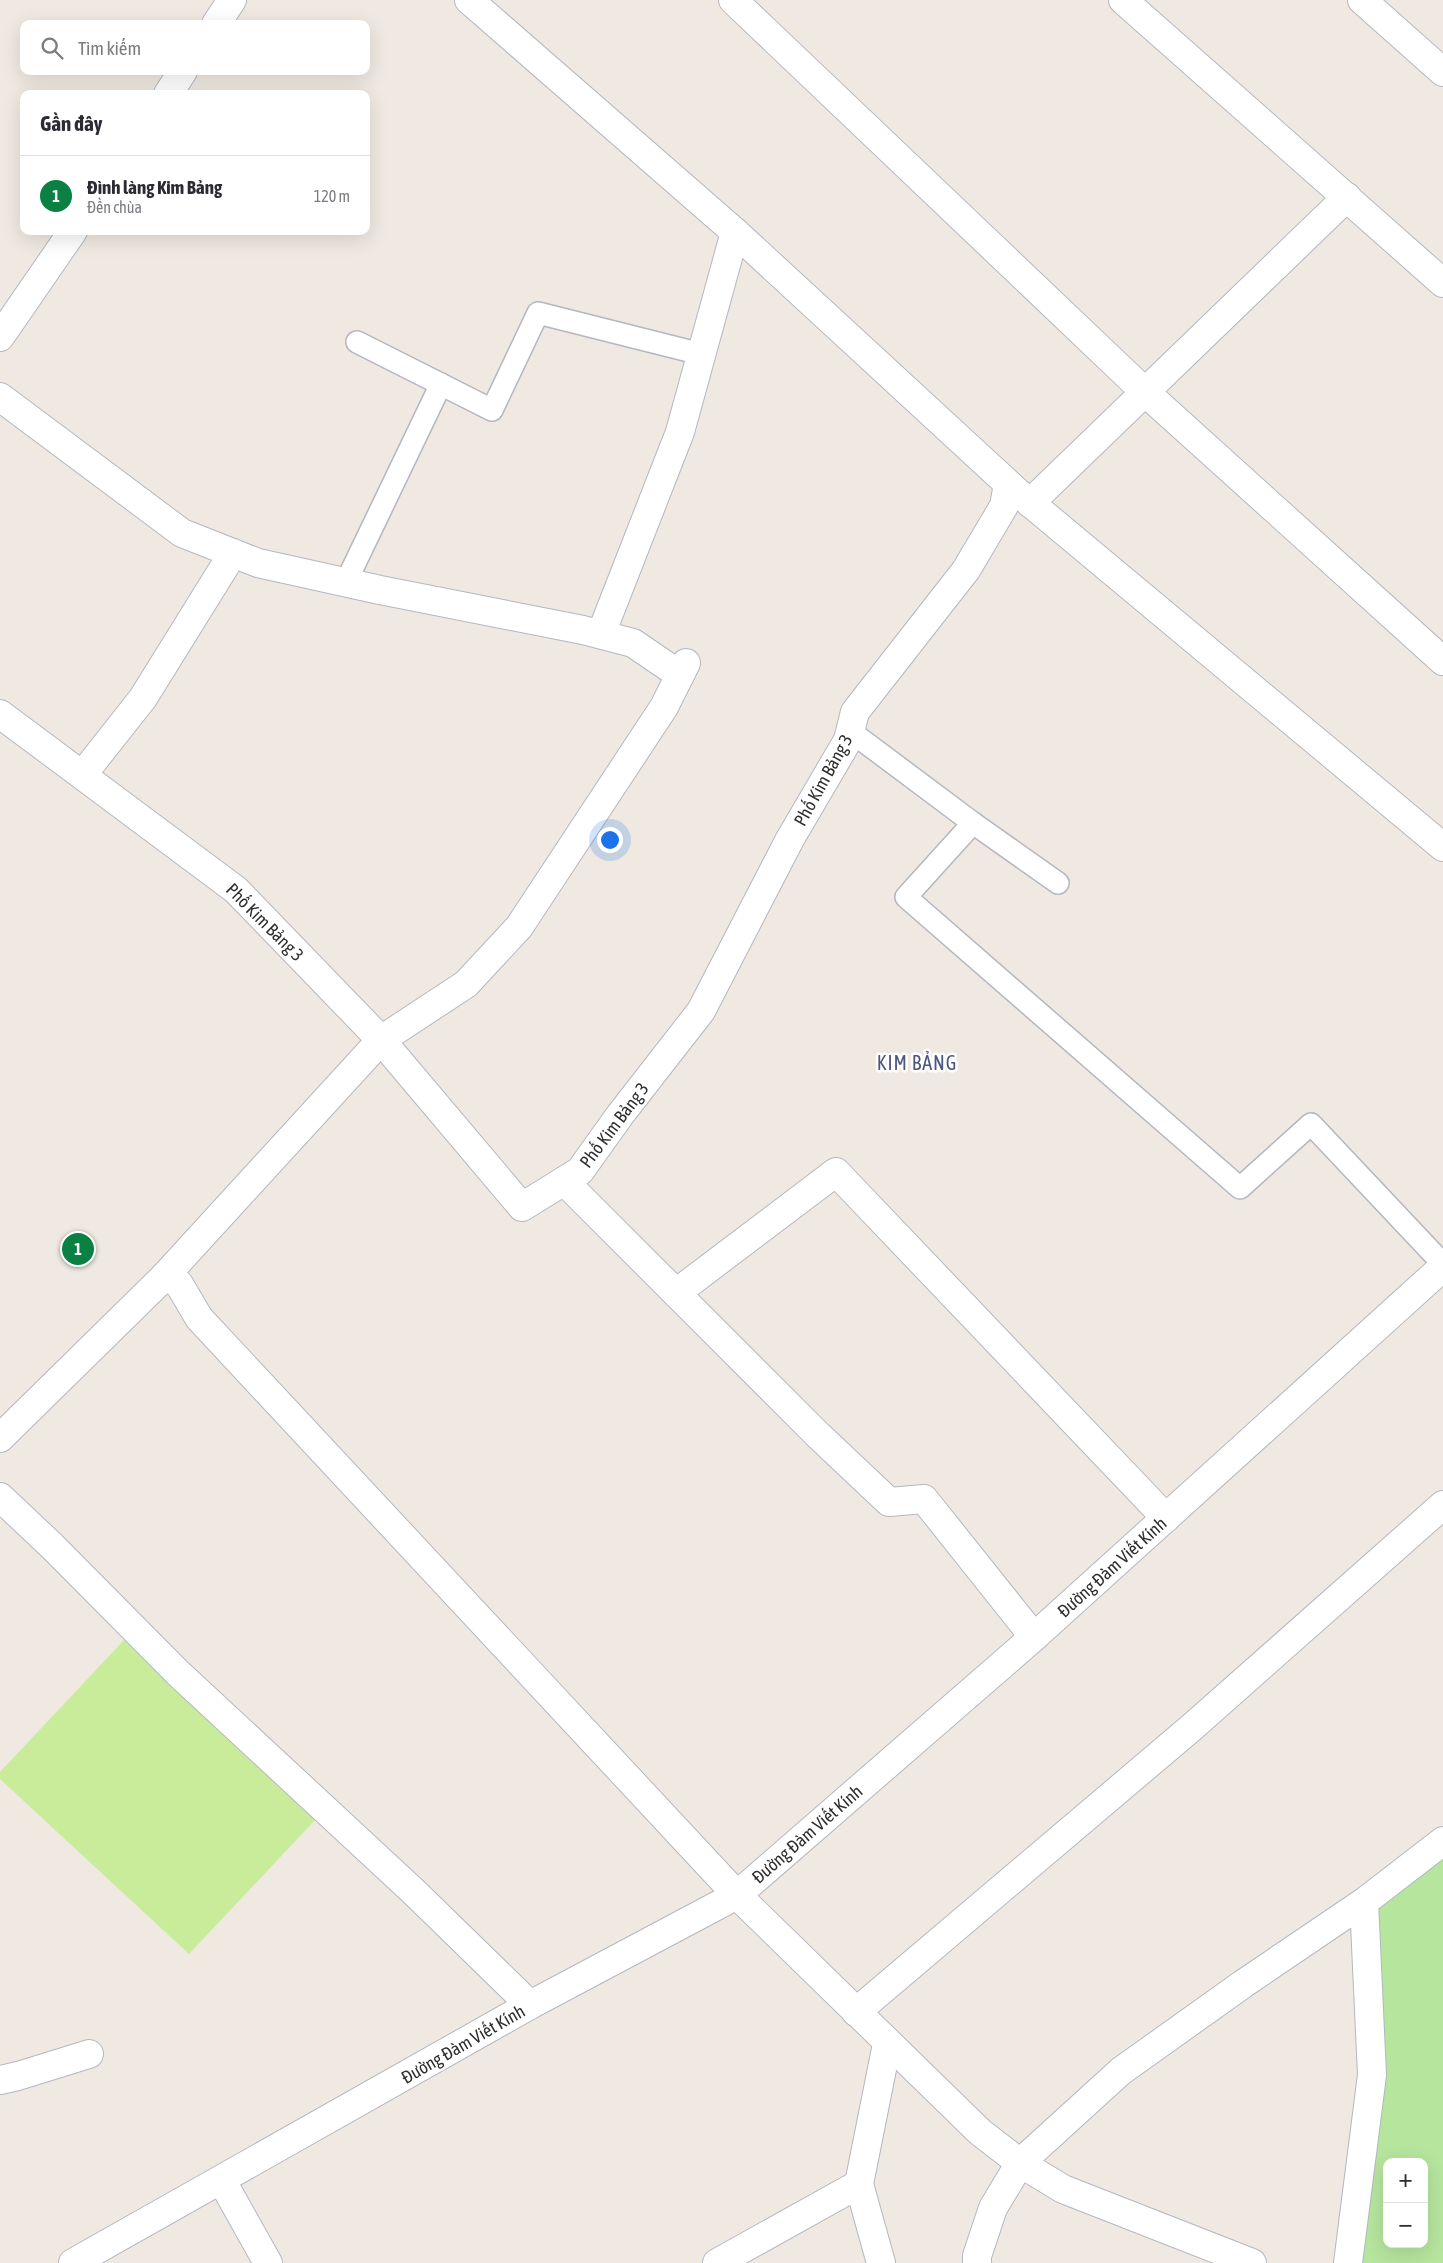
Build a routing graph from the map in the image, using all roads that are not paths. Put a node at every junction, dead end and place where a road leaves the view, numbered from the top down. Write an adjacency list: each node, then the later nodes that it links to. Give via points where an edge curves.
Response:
1 (232, 0): 6 (street)
2 (469, 0): 11 (street)
3 (733, 0): 18 (street)
4 (1123, 0): 10 (street)
5 (1362, 0): 7 (street)
6 (219, 20)
7 (1443, 72)
8 (180, 75): 9 (street)
9 (171, 90)
10 (1347, 197): 13 (street); 18 (street)
11 (735, 232): 16 (street); 20 (street)
12 (70, 235): 14 (street)
13 (1443, 283)
14 (0, 337)
15 (357, 342): 17 (lane)
16 (701, 354): 17 (lane, via 538,313 492,410); 24 (street, via 680,432)
17 (441, 384): 23 (lane)
18 (1145, 392): 21 (street); 25 (street)
19 (0, 397): 22 (street, via 182,533)
20 (1008, 484): 21 (street); 27 (street, Phố Kim Bảng 3, via 1004,506 966,570 855,712)
21 (1030, 503): 30 (street)
22 (233, 553): 23 (street, via 258,563); 28 (street, via 143,698)
23 (346, 582): 24 (street)
24 (601, 634): 32 (street, via 633,643 683,669 664,707 519,927 466,984)
25 (1443, 661)
26 (0, 714): 28 (street, Phố Kim Bảng 3)
27 (850, 731): 29 (lane); 33 (street, Phố Kim Bảng 3, via 701,1011 580,1171)
28 (83, 774): 32 (street, Phố Kim Bảng 3, via 236,890)
29 (973, 823): 31 (lane); 34 (lane, via 906,897 1240,1188 1311,1124)
30 (1443, 847)
31 (1058, 882)
32 (381, 1040): 33 (street, Phố Kim Bảng 3, via 522,1207); 35 (street)
33 (564, 1181): 36 (street)
34 (1443, 1266): 40 (street, Đường Đàm Viết Kính)
35 (165, 1276): 37 (street); 43 (street, via 179,1284 199,1318)
36 (676, 1292): 40 (street, via 836,1172); 41 (street, via 889,1502 924,1499)
37 (0, 1438)
38 (0, 1497): 45 (street, via 178,1673 414,1892)
39 (1443, 1505): 46 (street, via 1191,1728)
40 (1166, 1518): 41 (street, Đường Đàm Viết Kính)
41 (1034, 1637): 43 (street, Đường Đàm Viết Kính)
42 (1443, 1841): 44 (street)
43 (737, 1895): 45 (street, Đường Đàm Viết Kính); 46 (street)
44 (1364, 1902): 50 (street, via 1121,2071); 59 (street, via 1372,2075)
45 (530, 2006): 51 (street, Đường Đàm Viết Kính)
46 (856, 2012): 47 (street)
47 (888, 2044): 50 (street, via 980,2132); 52 (street)
48 (89, 2054): 49 (street)
49 (0, 2080)
50 (1020, 2163): 57 (street, via 993,2208); 58 (street, via 1063,2189)
51 (222, 2181): 53 (street, Đường Đàm Viết Kính); 54 (street)
52 (859, 2184): 55 (street); 56 (street)
53 (73, 2263)
54 (268, 2263)
55 (717, 2263)
56 (881, 2263)
57 (977, 2263)
58 (1252, 2263)
59 (1348, 2263)

